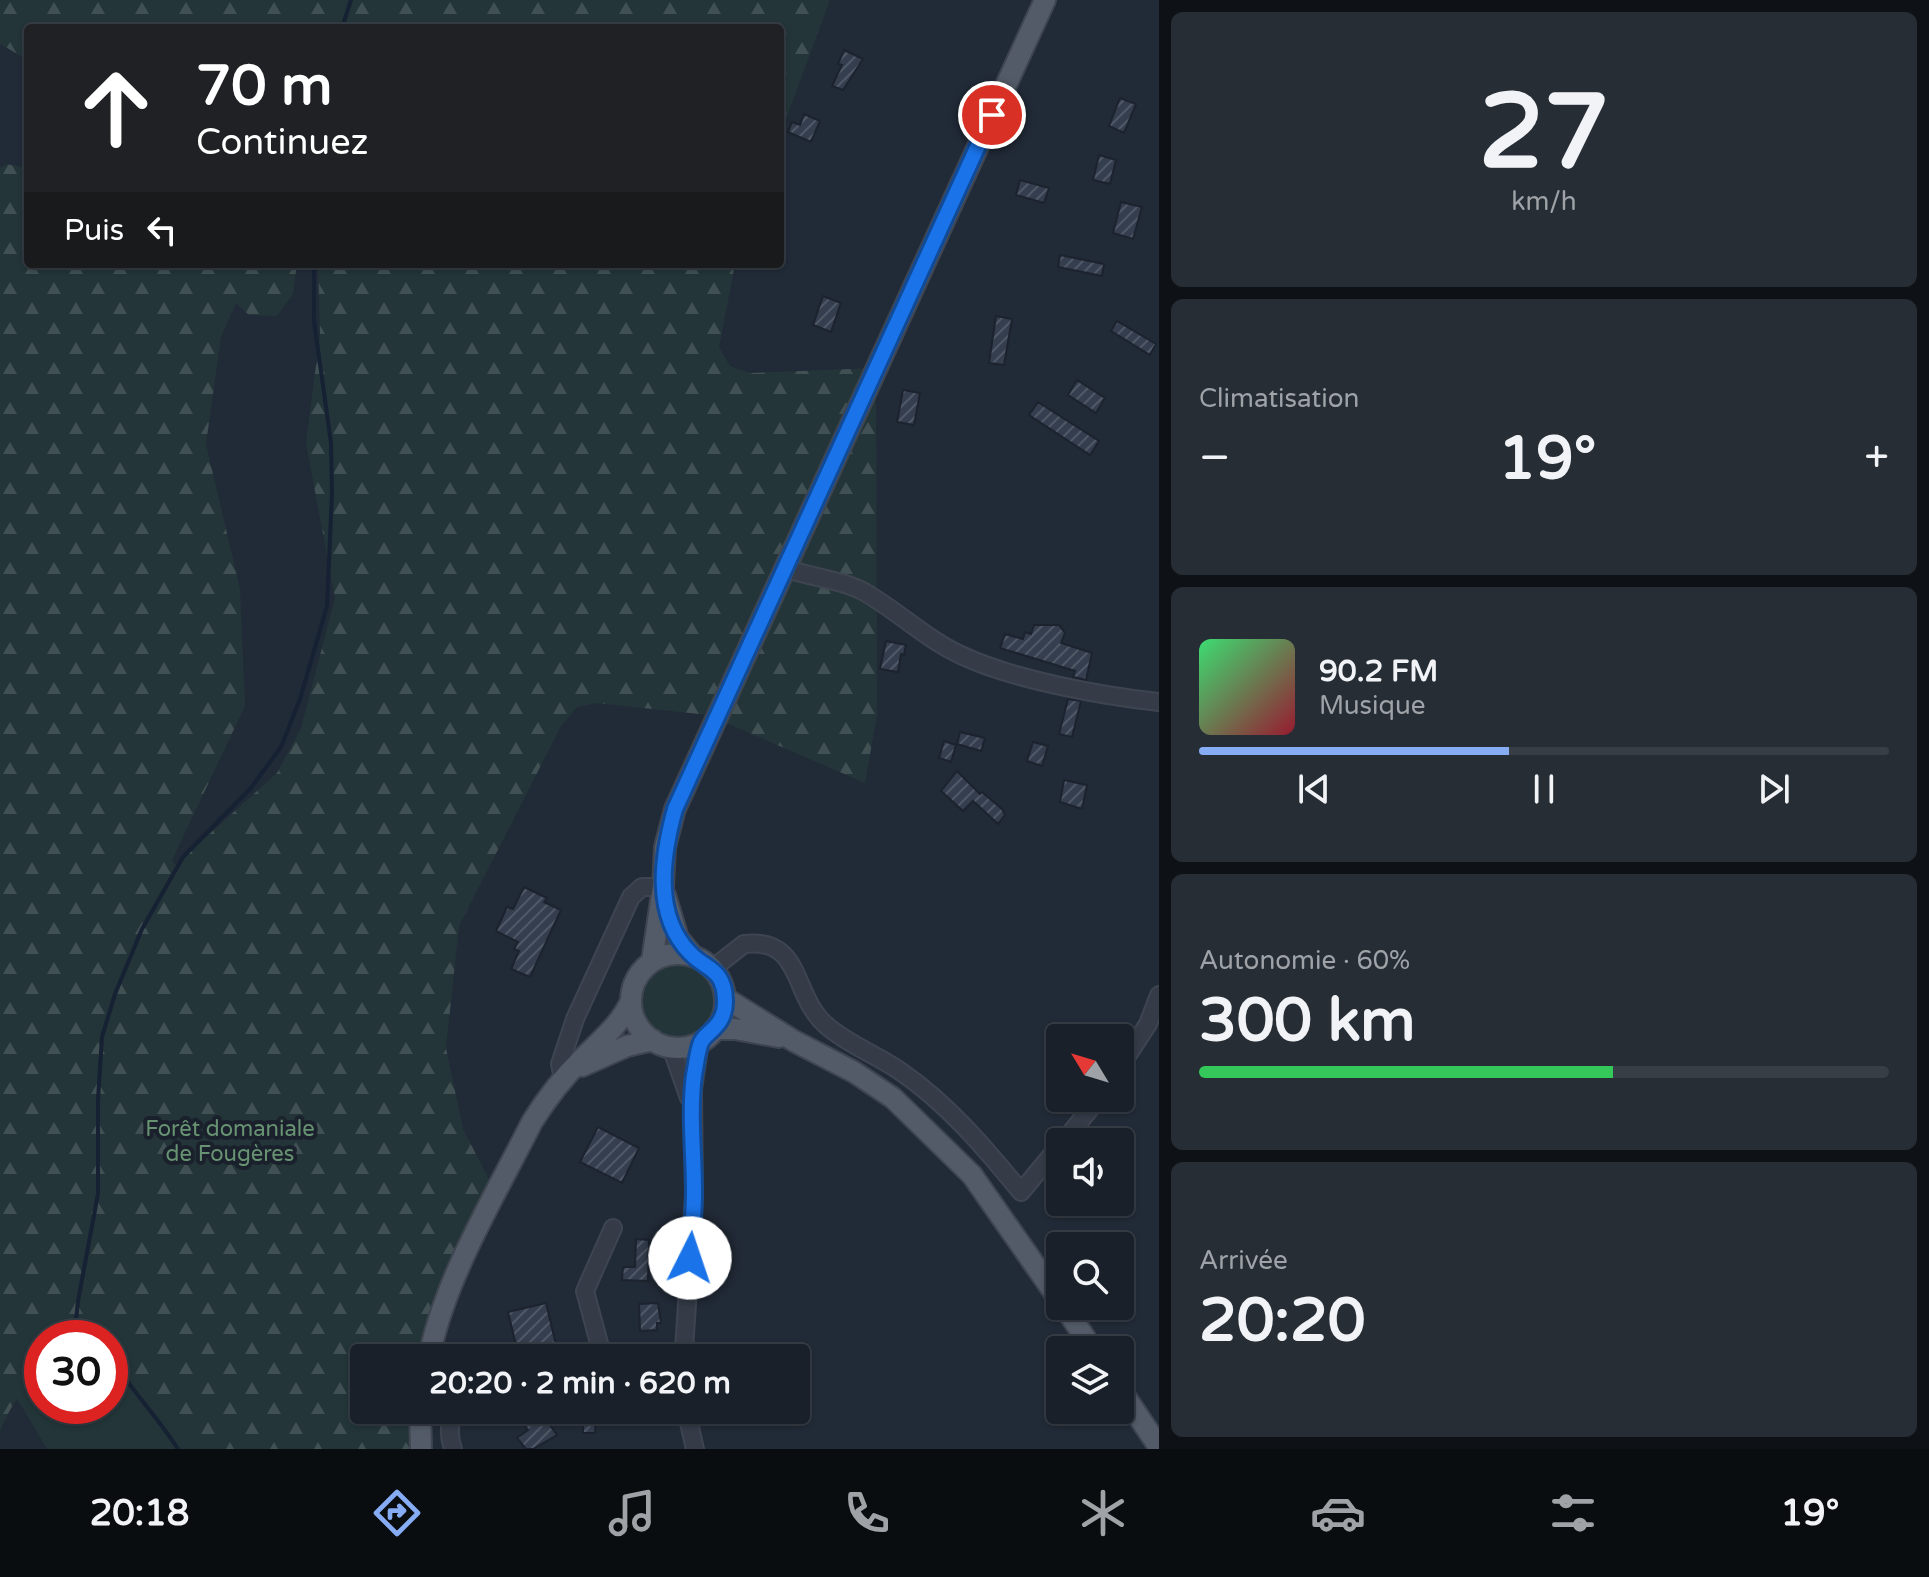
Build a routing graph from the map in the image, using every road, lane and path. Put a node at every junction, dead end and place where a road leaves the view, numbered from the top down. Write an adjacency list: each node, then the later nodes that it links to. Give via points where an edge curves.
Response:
1 (1045, 0): 2 (main road)
2 (784, 568): 3 (street, via 863,591 964,657 1122,698); 4 (main road, via 675,809 665,847)
3 (1159, 702)
4 (663, 887): 5 (main road, via 678,938); 6 (main road); 15 (street, via 642,887 631,897 575,1019 560,1064)
5 (693, 956): 6 (main road, via 673,954); 7 (main road)
6 (652, 961): 10 (main road, via 635,982)
7 (712, 969): 9 (main road); 19 (street, via 744,944 772,944 788,956 813,1012 827,1026 900,1071 938,1102 1021,1192)
8 (1159, 995): 14 (street)
9 (725, 998): 11 (main road, via 723,1012); 12 (main road)
10 (631, 1001): 13 (main road, via 639,1027); 15 (main road, via 615,1029)
11 (707, 1036): 12 (main road, via 735,1029); 13 (main road, via 691,1046); 16 (street)
12 (794, 1041): 21 (main road, via 893,1098 934,1136 972,1175)
13 (662, 1043): 15 (main road, via 627,1046); 16 (street)
14 (1134, 1046)
15 (567, 1075): 22 (main road, via 532,1122 462,1262)
16 (692, 1111): 24 (street, via 694,1196)
17 (1087, 1112): 18 (street)
18 (1074, 1128)
19 (1046, 1162)
20 (613, 1228): 23 (street, via 585,1291)
21 (1046, 1280)
22 (432, 1344)
23 (599, 1344)
24 (685, 1344)
25 (1134, 1410): 29 (main road)
26 (420, 1424): 30 (main road)
27 (451, 1424): 31 (street)
28 (689, 1424): 32 (street)
29 (1159, 1447)
30 (421, 1449)
31 (453, 1449)
32 (695, 1449)

